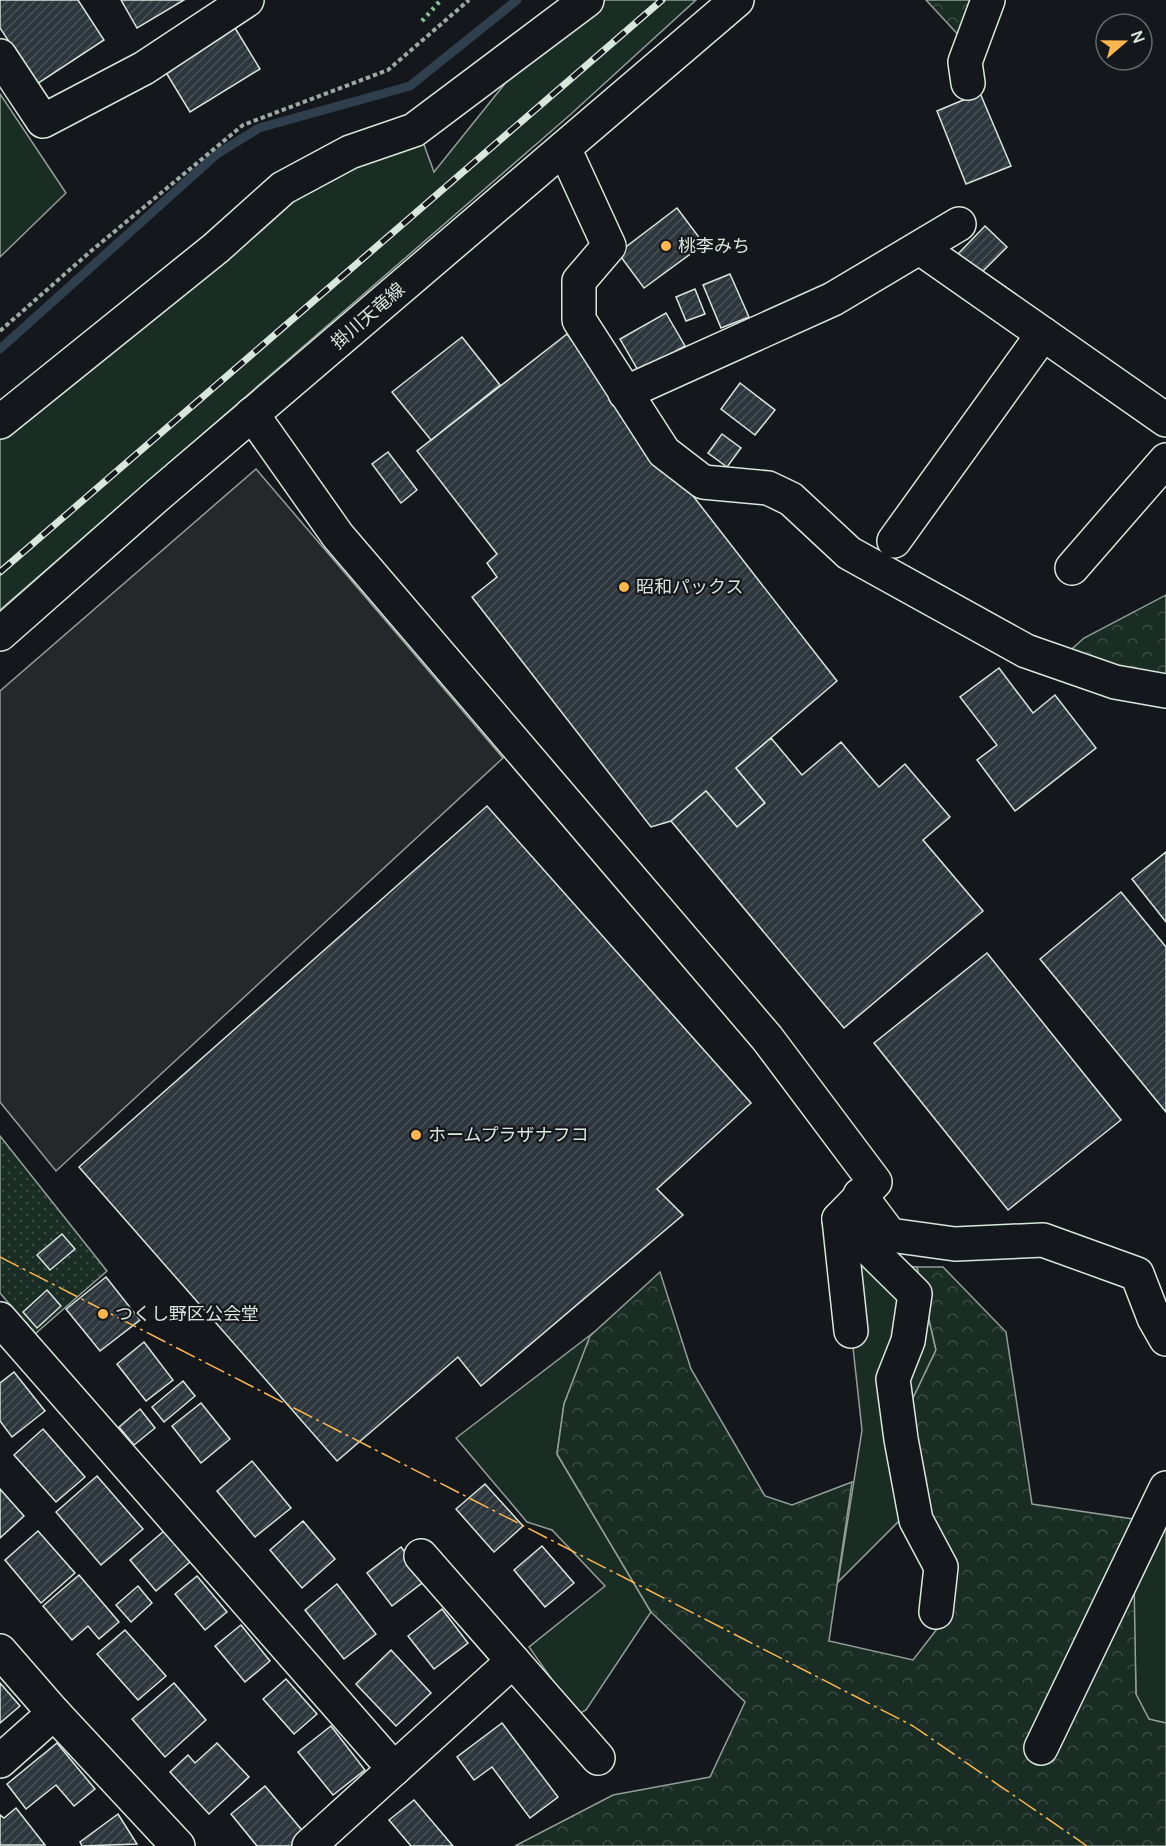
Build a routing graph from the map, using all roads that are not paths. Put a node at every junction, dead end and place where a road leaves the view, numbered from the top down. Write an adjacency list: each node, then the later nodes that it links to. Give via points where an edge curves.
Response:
1 (247, 0): 5 (street, via 144,68 43,121)
2 (737, 0): 7 (street, 掛川天竜線)
3 (988, 0): 6 (street, via 965,62)
4 (580, 2): 14 (street, via 414,130 350,152 283,188 216,248)
5 (0, 56)
6 (968, 83)
7 (564, 148): 11 (street, via 609,246 579,281 579,320); 12 (street, 掛川天竜線)
8 (959, 224): 9 (street)
9 (920, 248): 10 (street); 11 (street, via 833,299)
10 (1043, 334): 13 (street); 16 (street)
11 (625, 393): 19 (street, via 664,452 703,482 768,488 791,499 849,553 1026,651 1115,682)
12 (252, 414): 18 (street, 掛川天竜線); 20 (street, via 338,536 767,1038 875,1182)
13 (1166, 420)
14 (0, 422)
15 (1166, 460): 17 (street)
16 (894, 541)
17 (1072, 568)
18 (0, 634)
19 (1166, 691)
20 (860, 1195): 21 (street); 24 (street, via 890,1235 956,1244 1042,1240 1137,1274)
21 (839, 1219): 23 (street); 27 (street, via 915,1294 908,1341 893,1379 916,1520 941,1567)
22 (0, 1319): 34 (street)
23 (851, 1331)
24 (1166, 1339)
25 (1166, 1488): 31 (street)
26 (421, 1556): 29 (street)
27 (936, 1612)
28 (0, 1651): 30 (street)
29 (513, 1662): 32 (street); 34 (street)
30 (54, 1713): 33 (street); 35 (street)
31 (1041, 1748)
32 (598, 1758)
33 (0, 1761)
34 (394, 1769): 36 (street)
35 (178, 1846)
36 (309, 1846)

